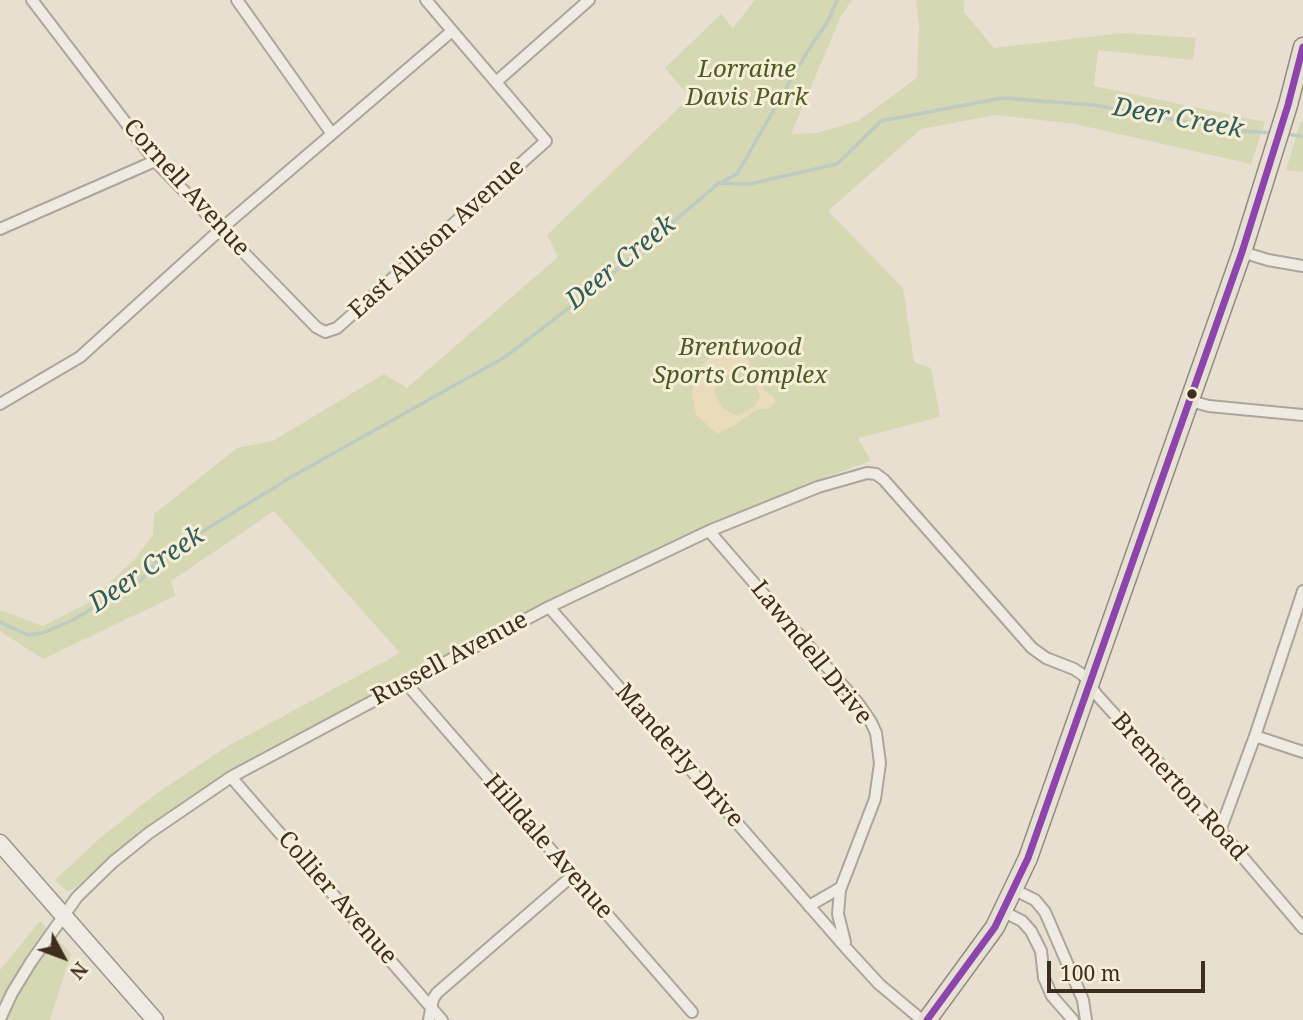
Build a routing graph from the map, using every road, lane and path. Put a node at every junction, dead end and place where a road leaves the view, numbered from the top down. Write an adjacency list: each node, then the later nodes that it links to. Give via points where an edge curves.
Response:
1 (32, 0): 10 (street, Cornell Avenue)
2 (237, 0): 9 (street)
3 (426, 0): 5 (street)
4 (589, 0): 7 (street)
5 (452, 31): 7 (street); 9 (street)
6 (1303, 47): 8 (main road)
7 (496, 82): 15 (street, East Allison Avenue, via 546,141 337,328)
8 (1292, 110): 13 (main road)
9 (332, 134): 12 (street)
10 (155, 161): 11 (street); 12 (street, Cornell Avenue)
11 (0, 229)
12 (222, 229): 15 (street, Cornell Avenue); 17 (street, via 80,357)
13 (1242, 252): 14 (street); 16 (main road)
14 (1303, 266)
15 (326, 332)
16 (1191, 401): 18 (street); 24 (main road)
17 (0, 404)
18 (1303, 415)
19 (876, 474): 20 (street, Russell Avenue, via 818,487); 24 (street, Bremerton Road, via 1032,648 1079,671)
20 (709, 531): 22 (street, Russell Avenue); 31 (street, Lawndell Drive, via 858,703 876,733 880,762 875,799)
21 (1303, 590): 25 (street)
22 (549, 607): 23 (street, Russell Avenue); 33 (street, Manderly Drive)
23 (405, 682): 27 (street, Russell Avenue); 30 (street, Hilldale Avenue)
24 (1090, 686): 28 (street, Bremerton Road); 32 (main road)
25 (1255, 736): 26 (street); 28 (street)
26 (1303, 752)
27 (231, 777): 35 (street, Russell Avenue, via 113,862); 38 (street, Collier Avenue)
28 (1220, 831): 36 (street, Bremerton Road)
29 (0, 843): 35 (main road)
30 (572, 876): 38 (street, via 437,993); 39 (street, Hilldale Avenue)
31 (840, 888): 33 (street); 37 (street, Lawndell Drive, via 838,914)
32 (1015, 890): 34 (main road); 46 (street, via 1035,900 1045,912 1083,1000)
33 (810, 906): 37 (street, Manderly Drive)
34 (1004, 912): 44 (main road, via 979,952); 45 (street, via 1031,931 1052,996)
35 (63, 914): 40 (street, Russell Avenue); 41 (main road)
36 (1303, 928)
37 (846, 948): 44 (street, Manderly Drive, via 879,984)
38 (431, 1007): 42 (street); 43 (street, Collier Avenue)
39 (692, 1012)
40 (0, 1019)
41 (155, 1020)
42 (429, 1020)
43 (442, 1020)
44 (924, 1020)
45 (1073, 1020)
46 (1086, 1020)

